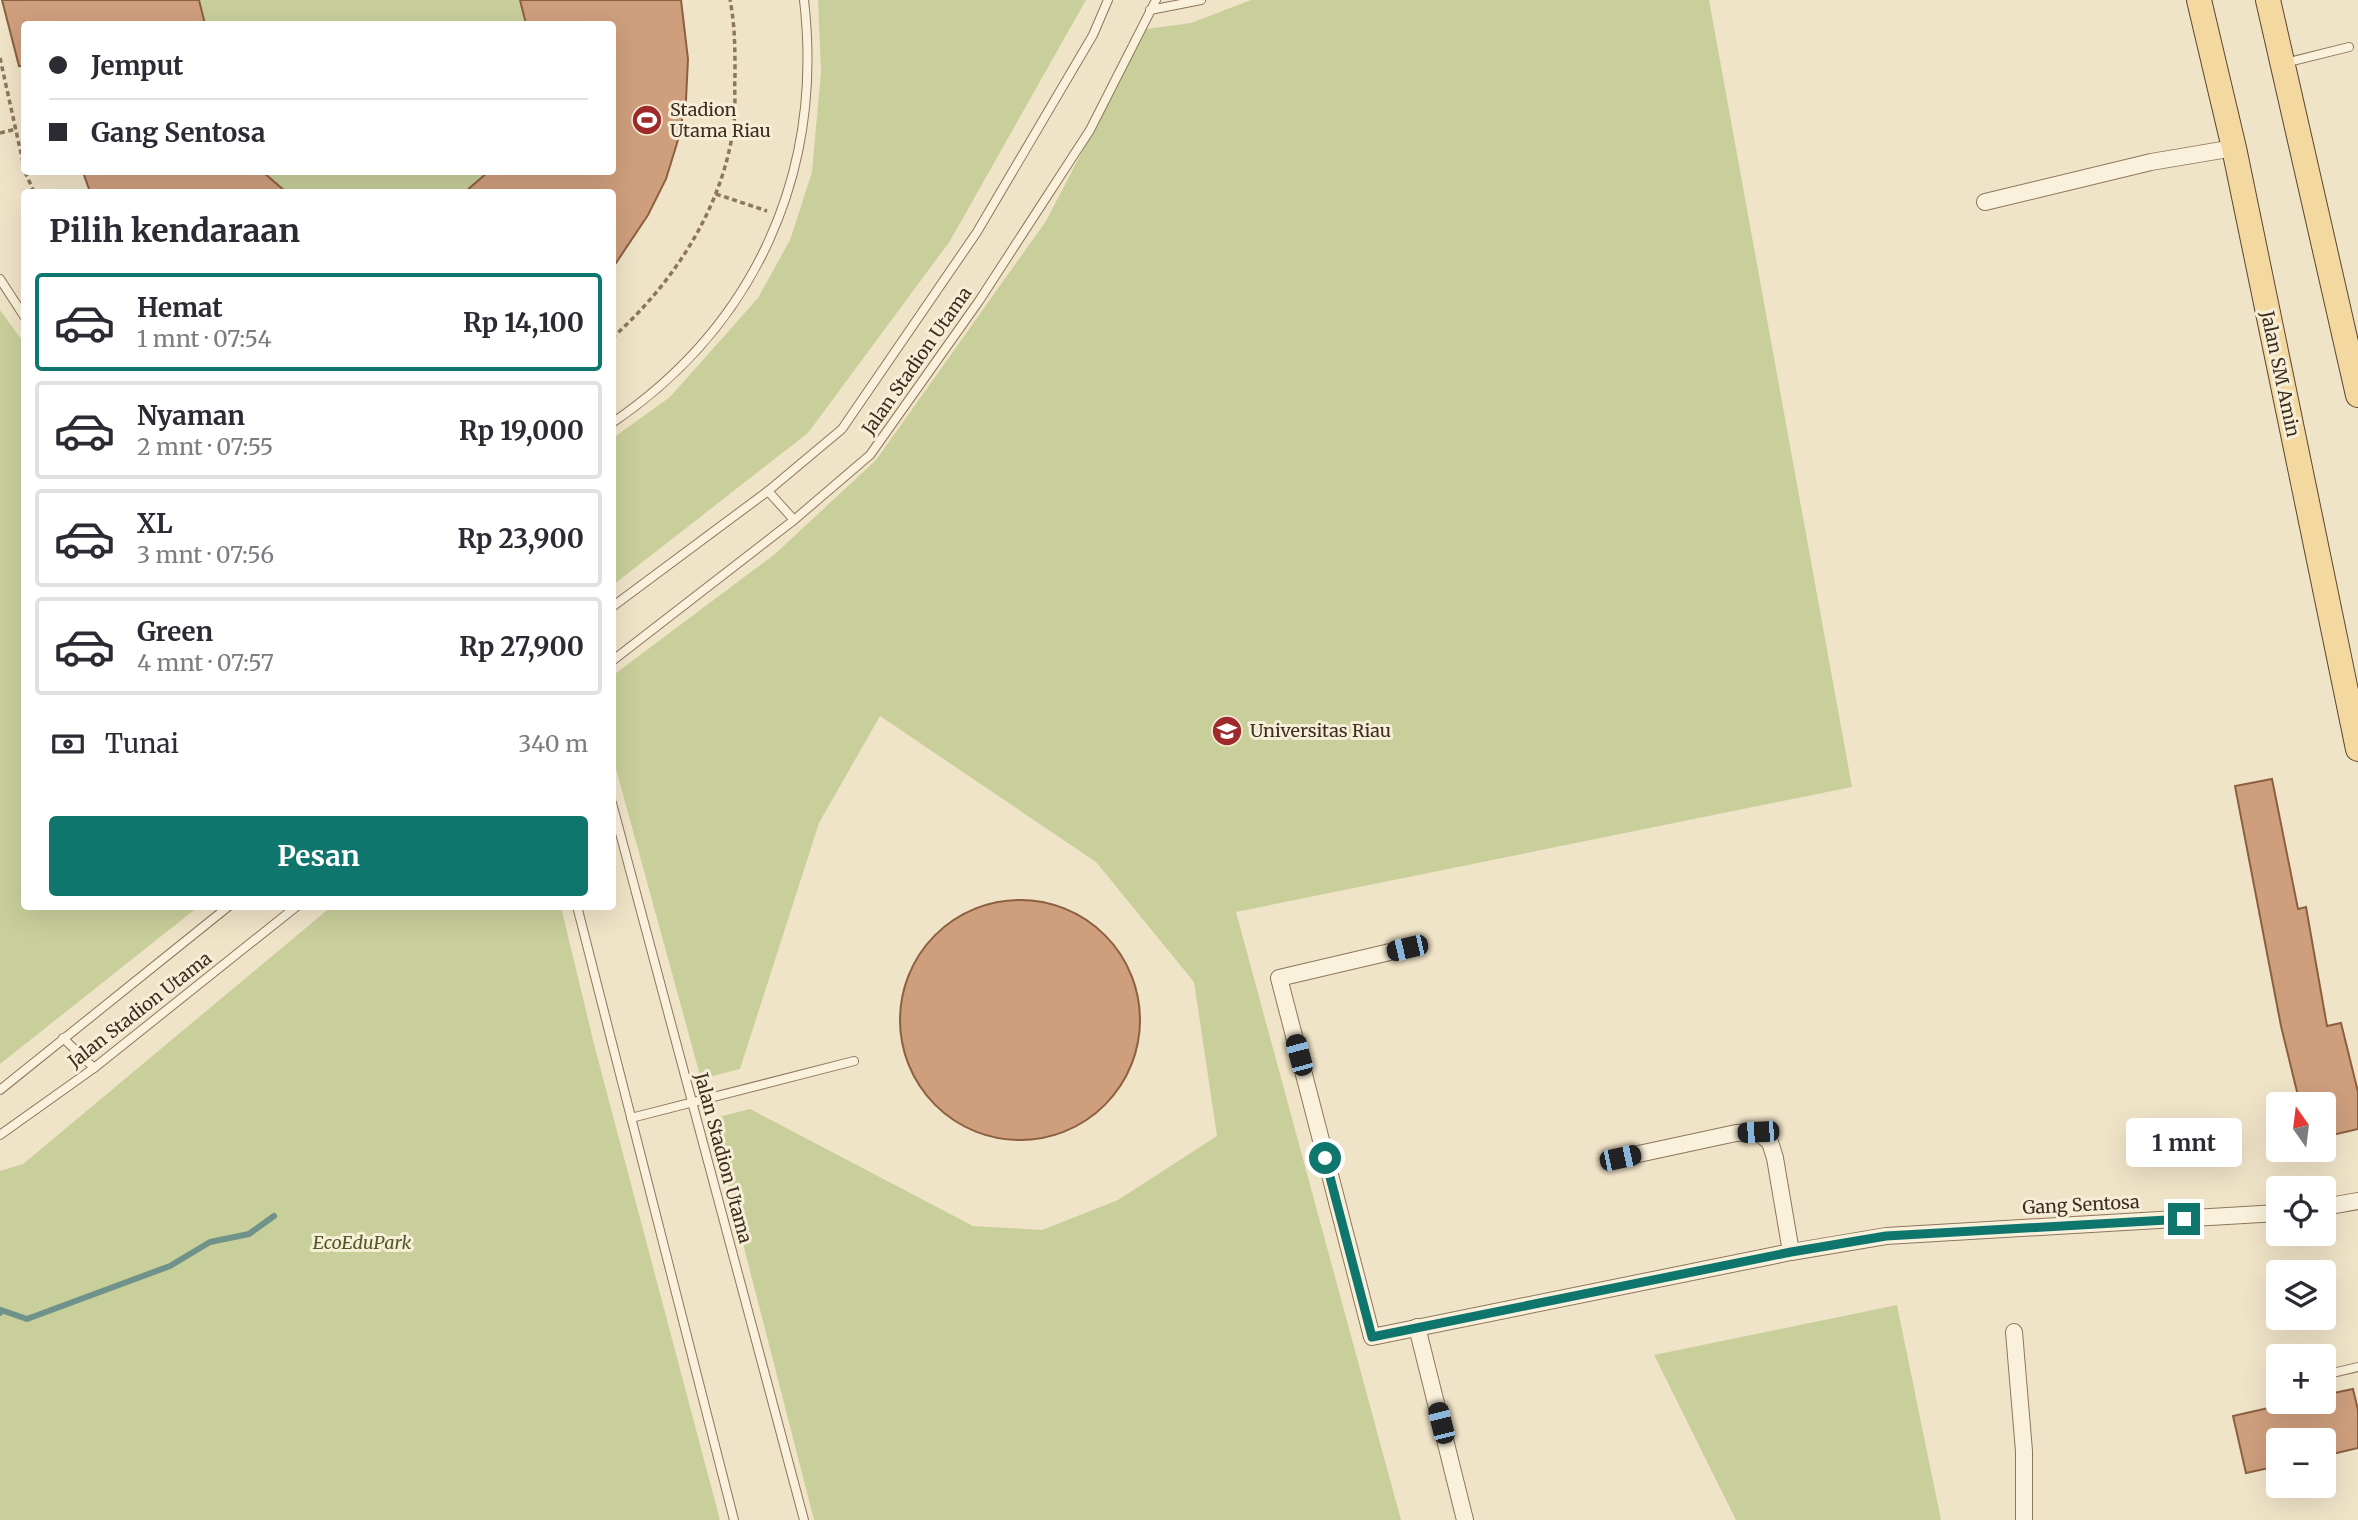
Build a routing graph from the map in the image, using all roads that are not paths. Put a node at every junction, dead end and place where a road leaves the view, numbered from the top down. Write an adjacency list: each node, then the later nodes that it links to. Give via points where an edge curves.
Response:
1 (804, 0): 15 (lane, via 806,114 781,215 753,274 723,321 686,364)
2 (1108, 0): 16 (lane, Jalan Stadion Utama, via 1093,35 977,232 842,429)
3 (1156, 0): 7 (lane, Jalan Stadion Utama)
4 (1201, 0): 7 (lane)
5 (2199, 0): 10 (main road, Jalan SM Amin)
6 (2268, 0): 9 (main road)
7 (1150, 10): 17 (lane, Jalan Stadion Utama, via 1090,130 979,301 870,455)
8 (2349, 47): 9 (lane)
9 (2282, 64): 14 (main road)
10 (2234, 148): 11 (street, via 2151,162); 20 (main road, Jalan SM Amin)
11 (1985, 202)
12 (0, 279): 13 (lane)
13 (21, 311)
14 (2358, 395)
15 (616, 420)
16 (768, 491): 17 (lane); 18 (lane, Jalan Stadion Utama)
17 (794, 520): 19 (lane, Jalan Stadion Utama)
18 (616, 604)
19 (616, 658)
20 (2358, 749)
21 (616, 818): 30 (lane, Jalan Stadion Utama)
22 (224, 910): 26 (lane, Jalan Stadion Utama)
23 (292, 910): 28 (lane, Jalan Stadion Utama)
24 (579, 910): 31 (lane)
25 (1407, 948): 38 (street, Gang Sentosa, via 1279,978 1372,1337)
26 (63, 1038): 28 (lane); 29 (lane, Jalan Stadion Utama)
27 (854, 1061): 30 (lane)
28 (94, 1068): 32 (lane, Jalan Stadion Utama)
29 (0, 1090)
30 (692, 1103): 31 (lane); 43 (lane, Jalan Stadion Utama)
31 (631, 1118): 42 (lane)
32 (0, 1135)
33 (1620, 1158): 37 (street, via 1758,1132 1770,1142 1776,1158)
34 (2358, 1201): 35 (street)
35 (2336, 1205)
36 (2266, 1214): 37 (street, Gang Sentosa, via 1886,1236)
37 (1791, 1252): 38 (street, Gang Sentosa)
38 (1417, 1327): 44 (street)
39 (2014, 1332): 45 (street, via 2024,1451)
40 (2358, 1367): 41 (lane)
41 (2336, 1372)
42 (734, 1520)
43 (804, 1520)
44 (1465, 1520)
45 (2024, 1520)

